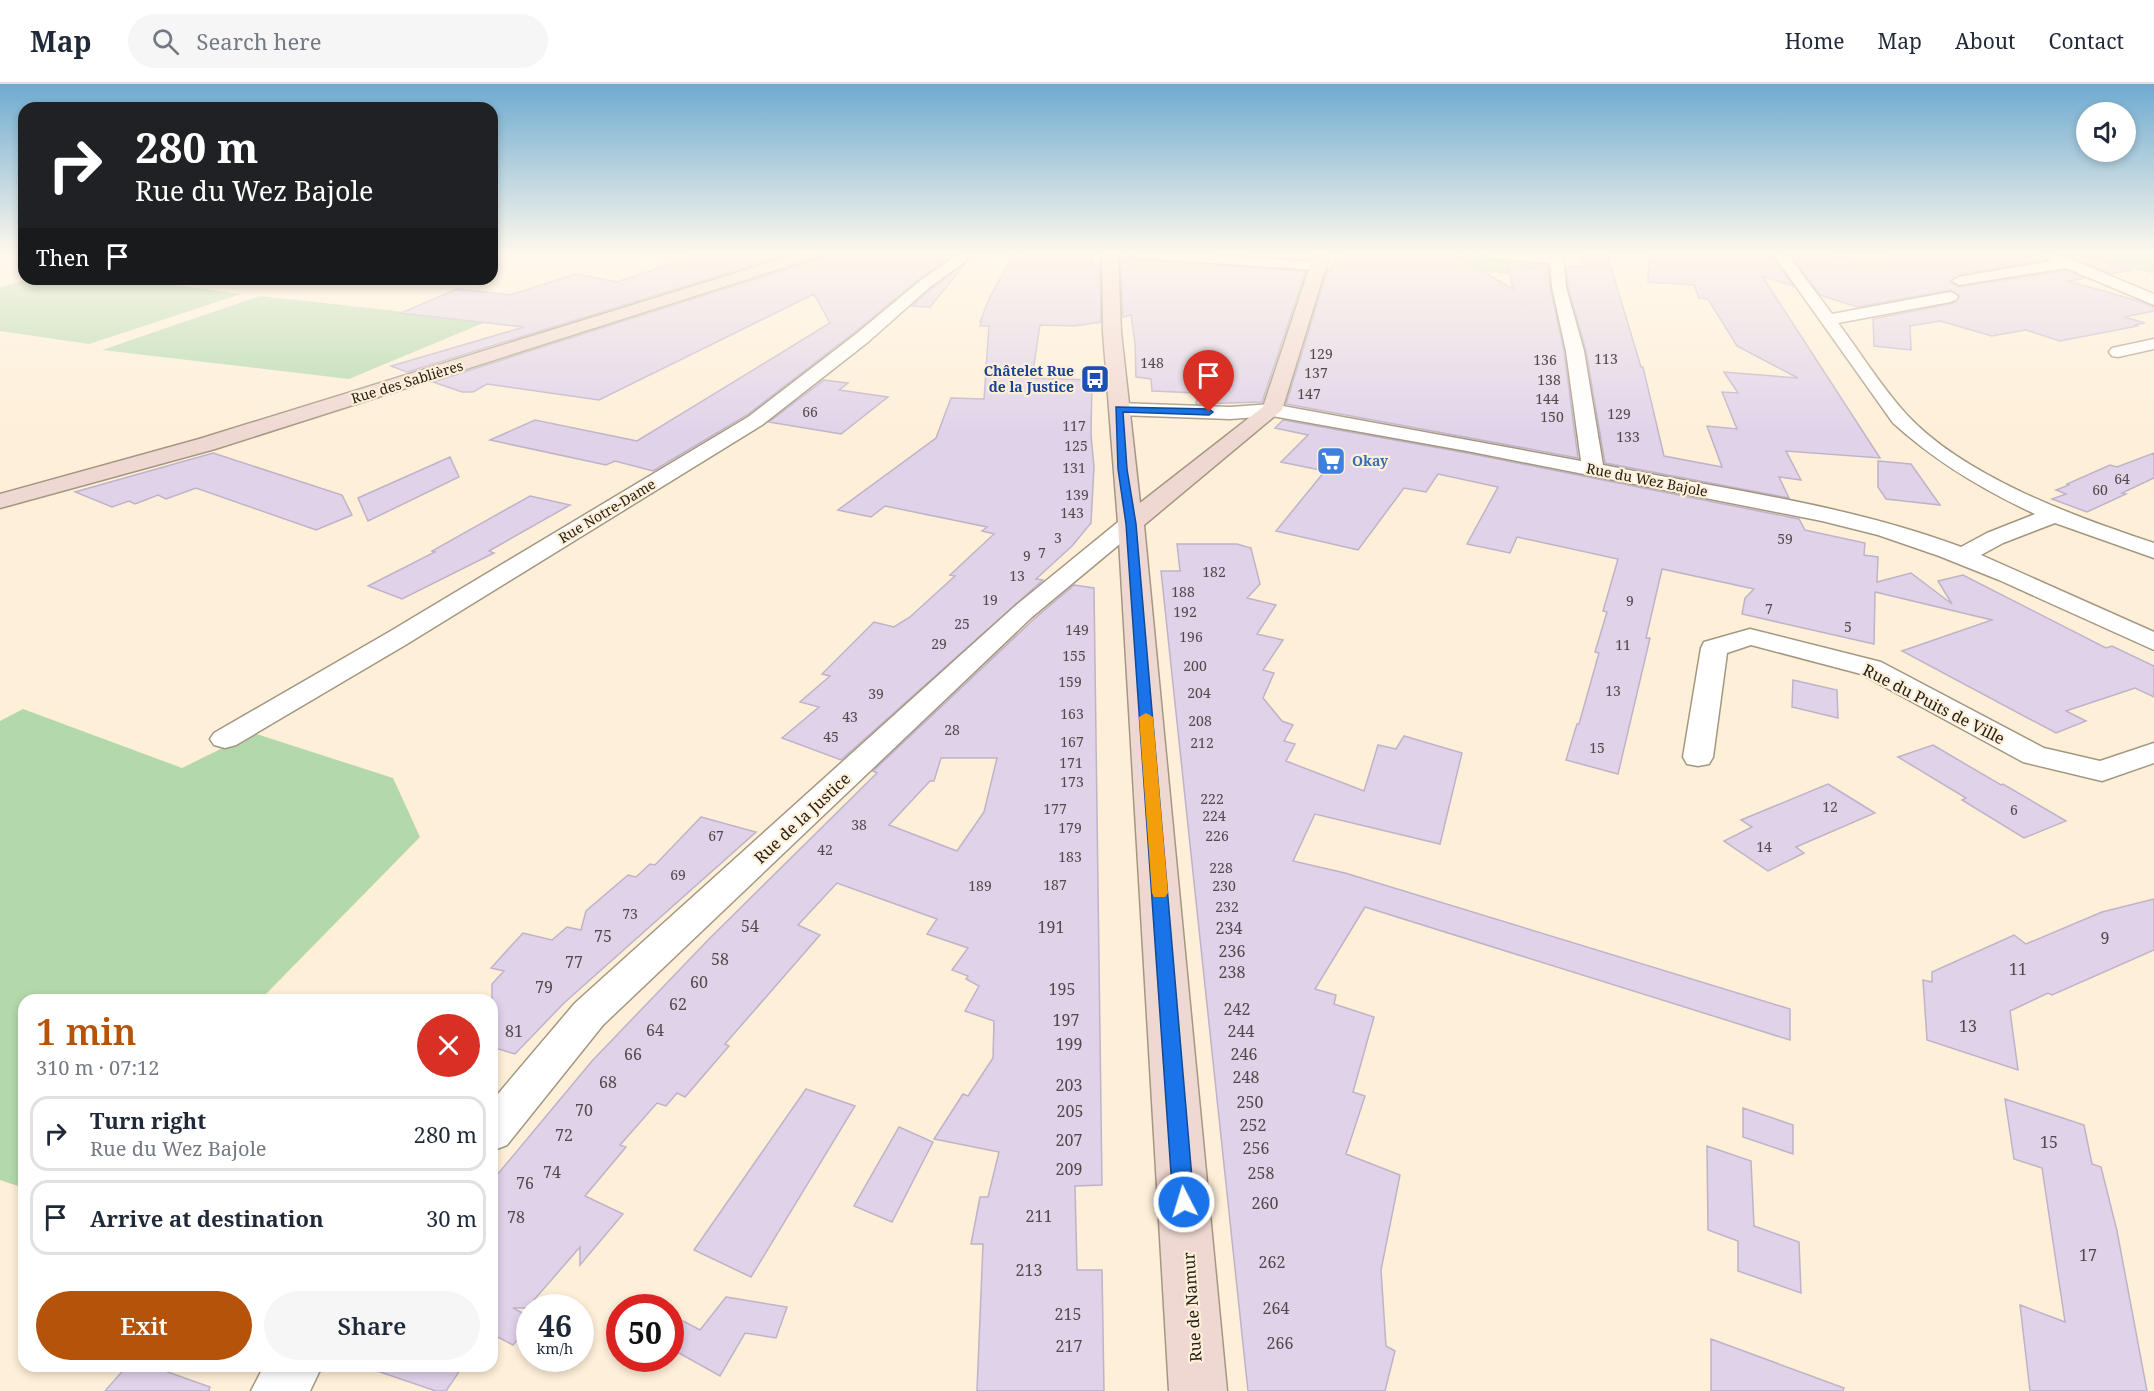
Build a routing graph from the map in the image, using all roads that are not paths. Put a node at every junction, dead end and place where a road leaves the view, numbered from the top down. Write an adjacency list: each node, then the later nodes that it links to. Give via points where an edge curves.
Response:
1 (618, 315): 14 (main road, Rue des Sablières, via 207,444)
2 (889, 315): 22 (street, Rue Notre-Dame, via 755,422)
3 (1110, 315): 11 (main road, Rue de Namur)
4 (1302, 315): 12 (main road)
5 (1566, 315): 13 (street)
6 (1824, 315): 8 (street)
7 (1855, 315): 8 (street)
8 (1828, 320): 15 (street, via 1914,433 1969,470)
9 (2154, 344): 10 (street)
10 (2118, 352)
11 (1119, 409): 12 (street, Rue du Wez Bajole, via 1230,413); 16 (main road, Rue de Namur)
12 (1272, 410): 13 (street, Rue du Wez Bajole); 16 (main road)
13 (1593, 469): 20 (street, Rue du Wez Bajole, via 1832,517)
14 (0, 501)
15 (2056, 514): 18 (street); 20 (street, via 1995,538)
16 (1131, 524): 25 (street, Rue de la Justice, via 1023,612 589,1014); 28 (main road, Rue de Namur)
17 (2154, 529): 18 (street)
18 (2127, 542): 19 (street)
19 (2154, 551)
20 (1963, 556): 21 (street, Rue du Wez Bajole)
21 (2154, 642)
22 (225, 739)
23 (2154, 752): 24 (street, Rue du Puits de Ville, via 2102,771 2034,755 1871,668 1750,637 1714,648)
24 (1698, 757)
25 (498, 1125)
26 (292, 1372): 27 (street)
27 (277, 1391)
28 (1198, 1391)

